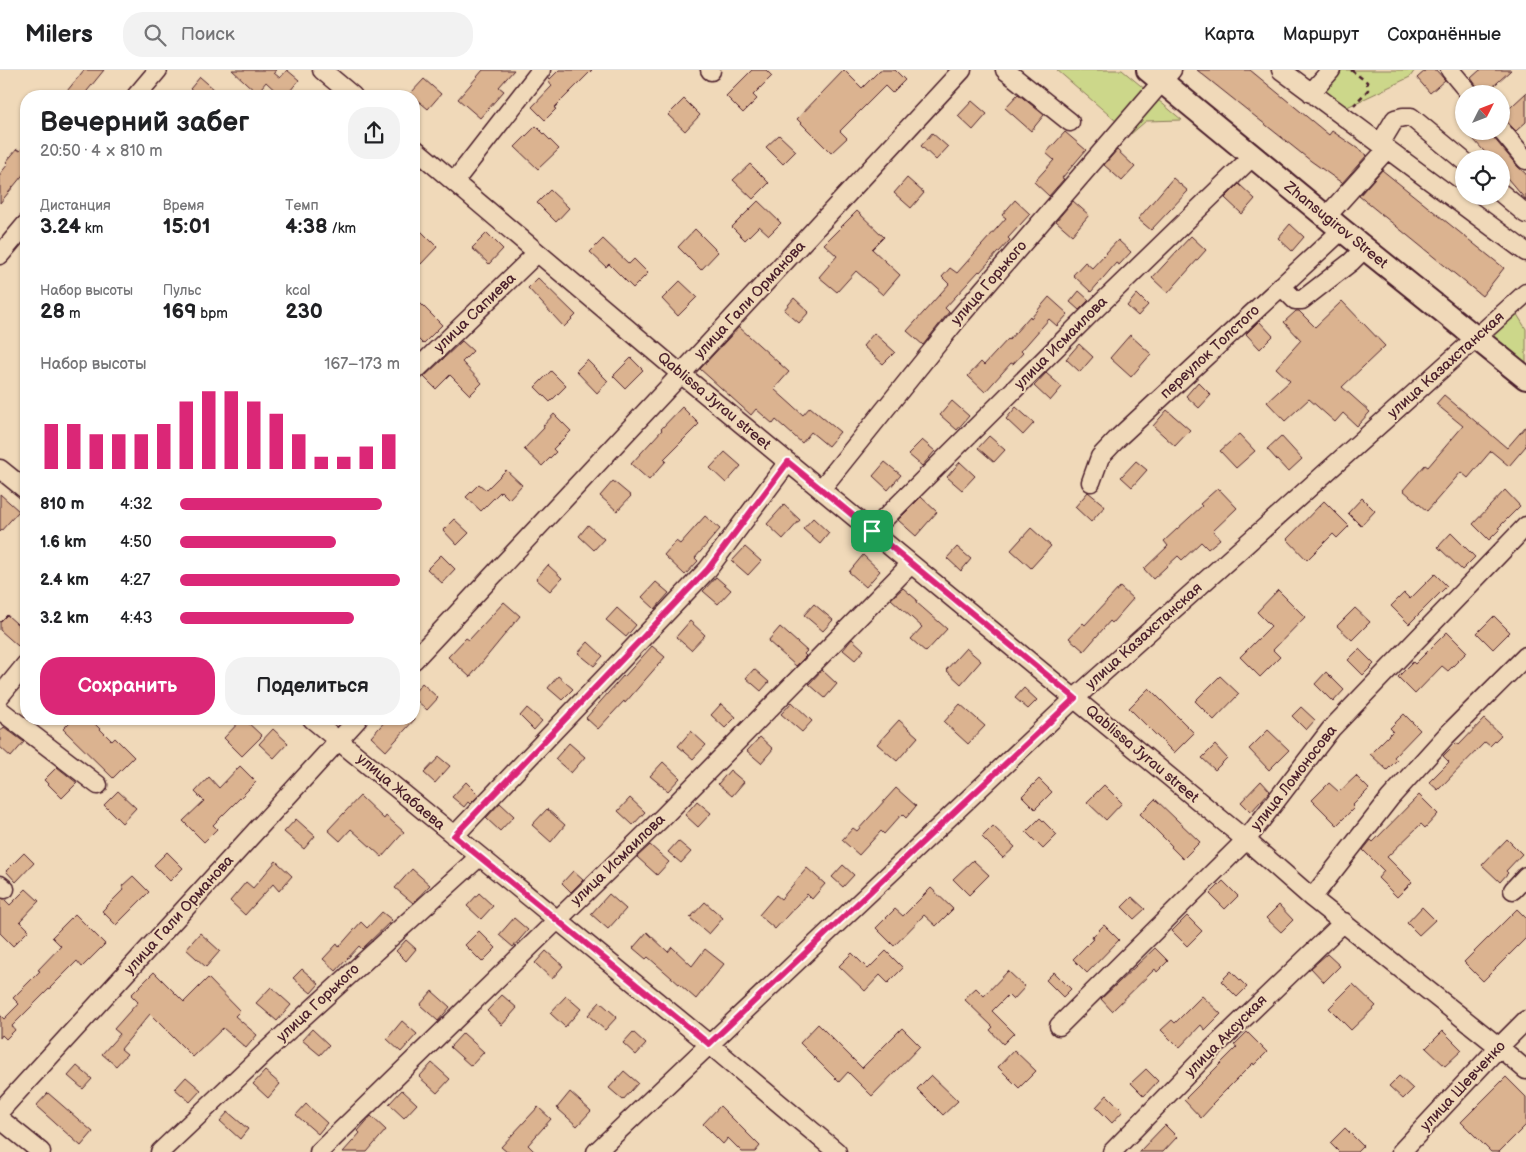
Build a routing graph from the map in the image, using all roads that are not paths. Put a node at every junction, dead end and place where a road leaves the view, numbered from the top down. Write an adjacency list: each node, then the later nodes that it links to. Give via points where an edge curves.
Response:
1 (158, 70): 11 (street)
2 (324, 70): 12 (street)
3 (540, 70): 21 (street)
4 (962, 70): 34 (street, улица Гали Орманова)
5 (1005, 70): 14 (street)
6 (1282, 70): 13 (street)
7 (1331, 70): 13 (street)
8 (1450, 70): 10 (street)
9 (1161, 74): 19 (main road, Zhansugirov Street); 40 (street, улица Горького)
10 (1462, 85)
11 (141, 90)
12 (346, 90)
13 (1311, 93): 16 (street)
14 (1070, 122)
15 (1509, 140): 20 (street)
16 (1383, 146): 18 (street, переулок Толстого, via 1395,120 1411,117); 24 (street, переулок Толстого); 27 (street)
17 (420, 153): 21 (street, Qablissa Jyrau street)
18 (1455, 154)
19 (1253, 156): 24 (main road, Zhansugirov Street); 42 (street, улица Исмаилова)
20 (1526, 160)
21 (454, 182): 28 (street, Qablissa Jyrau street)
22 (1510, 201): 23 (street)
23 (1526, 214)
24 (1334, 223): 26 (main road, Zhansugirov Street); 30 (street, переулок Толстого)
25 (20, 231): 29 (street)
26 (1365, 248): 30 (street, via 1302,300 1295,300); 32 (main road, Zhansugirov Street)
27 (1526, 252)
28 (536, 253): 33 (street, улица Сапиева); 34 (street, Qablissa Jyrau street)
29 (0, 255)
30 (1281, 286): 38 (street, переулок Толстого, via 1100,456)
31 (1526, 293): 32 (street, улица Казахстанская)
32 (1477, 338): 35 (main road, Zhansugirov Street); 48 (street, улица Казахстанская)
33 (420, 366)
34 (682, 374): 36 (street, Qablissa Jyrau street); 44 (street, улица Гали Орманова)
35 (1526, 378)
36 (788, 462): 40 (street, Qablissa Jyrau street); 54 (street, via 708,569)
37 (0, 469): 39 (street)
38 (1091, 482)
39 (20, 485)
40 (820, 489): 42 (street, Qablissa Jyrau street)
41 (1526, 526): 55 (street, улица Ломоносова, via 1331,730)
42 (872, 531): 43 (street, Qablissa Jyrau street)
43 (912, 564): 48 (street, Qablissa Jyrau street); 60 (street, улица Исмаилова)
44 (420, 654)
45 (1526, 656): 59 (street, via 1390,798)
46 (20, 671): 47 (street)
47 (0, 696)
48 (1075, 698): 55 (street, Qablissa Jyrau street); 64 (street, улица Казахстанская)
49 (0, 710): 53 (street)
50 (319, 725): 52 (street, улица Жабаева)
51 (352, 725): 52 (street, улица Гали Орманова)
52 (338, 740): 54 (street, улица Жабаева); 67 (street, улица Гали Орманова)
53 (98, 785)
54 (454, 836): 56 (street, улица Жабаева)
55 (1246, 840): 59 (street, Qablissa Jyrau street); 63 (street, улица Ломоносова)
56 (479, 856): 60 (street, улица Жабаева); 70 (street, улица Горького)
57 (1526, 876): 58 (street)
58 (1513, 890)
59 (1312, 898): 61 (street, Qablissa Jyrau street)
60 (557, 920): 64 (street, улица Жабаева); 71 (street, улица Исмаилова)
61 (1344, 922): 65 (street, Qablissa Jyrau street); 74 (street, улица Аксуская, via 1212,1049)
62 (1526, 1020): 65 (street, улица Шевченко)
63 (1059, 1026)
64 (709, 1044): 72 (street, улица Казахстанская); 73 (street, улица Жабаева)
65 (1499, 1047): 66 (street, Qablissa Jyrau street); 75 (street, улица Шевченко)
66 (1526, 1070)
67 (0, 1112)
68 (0, 1119): 69 (street)
69 (41, 1152)
70 (160, 1152)
71 (319, 1152)
72 (596, 1152)
73 (837, 1152)
74 (1112, 1152)
75 (1401, 1152)

